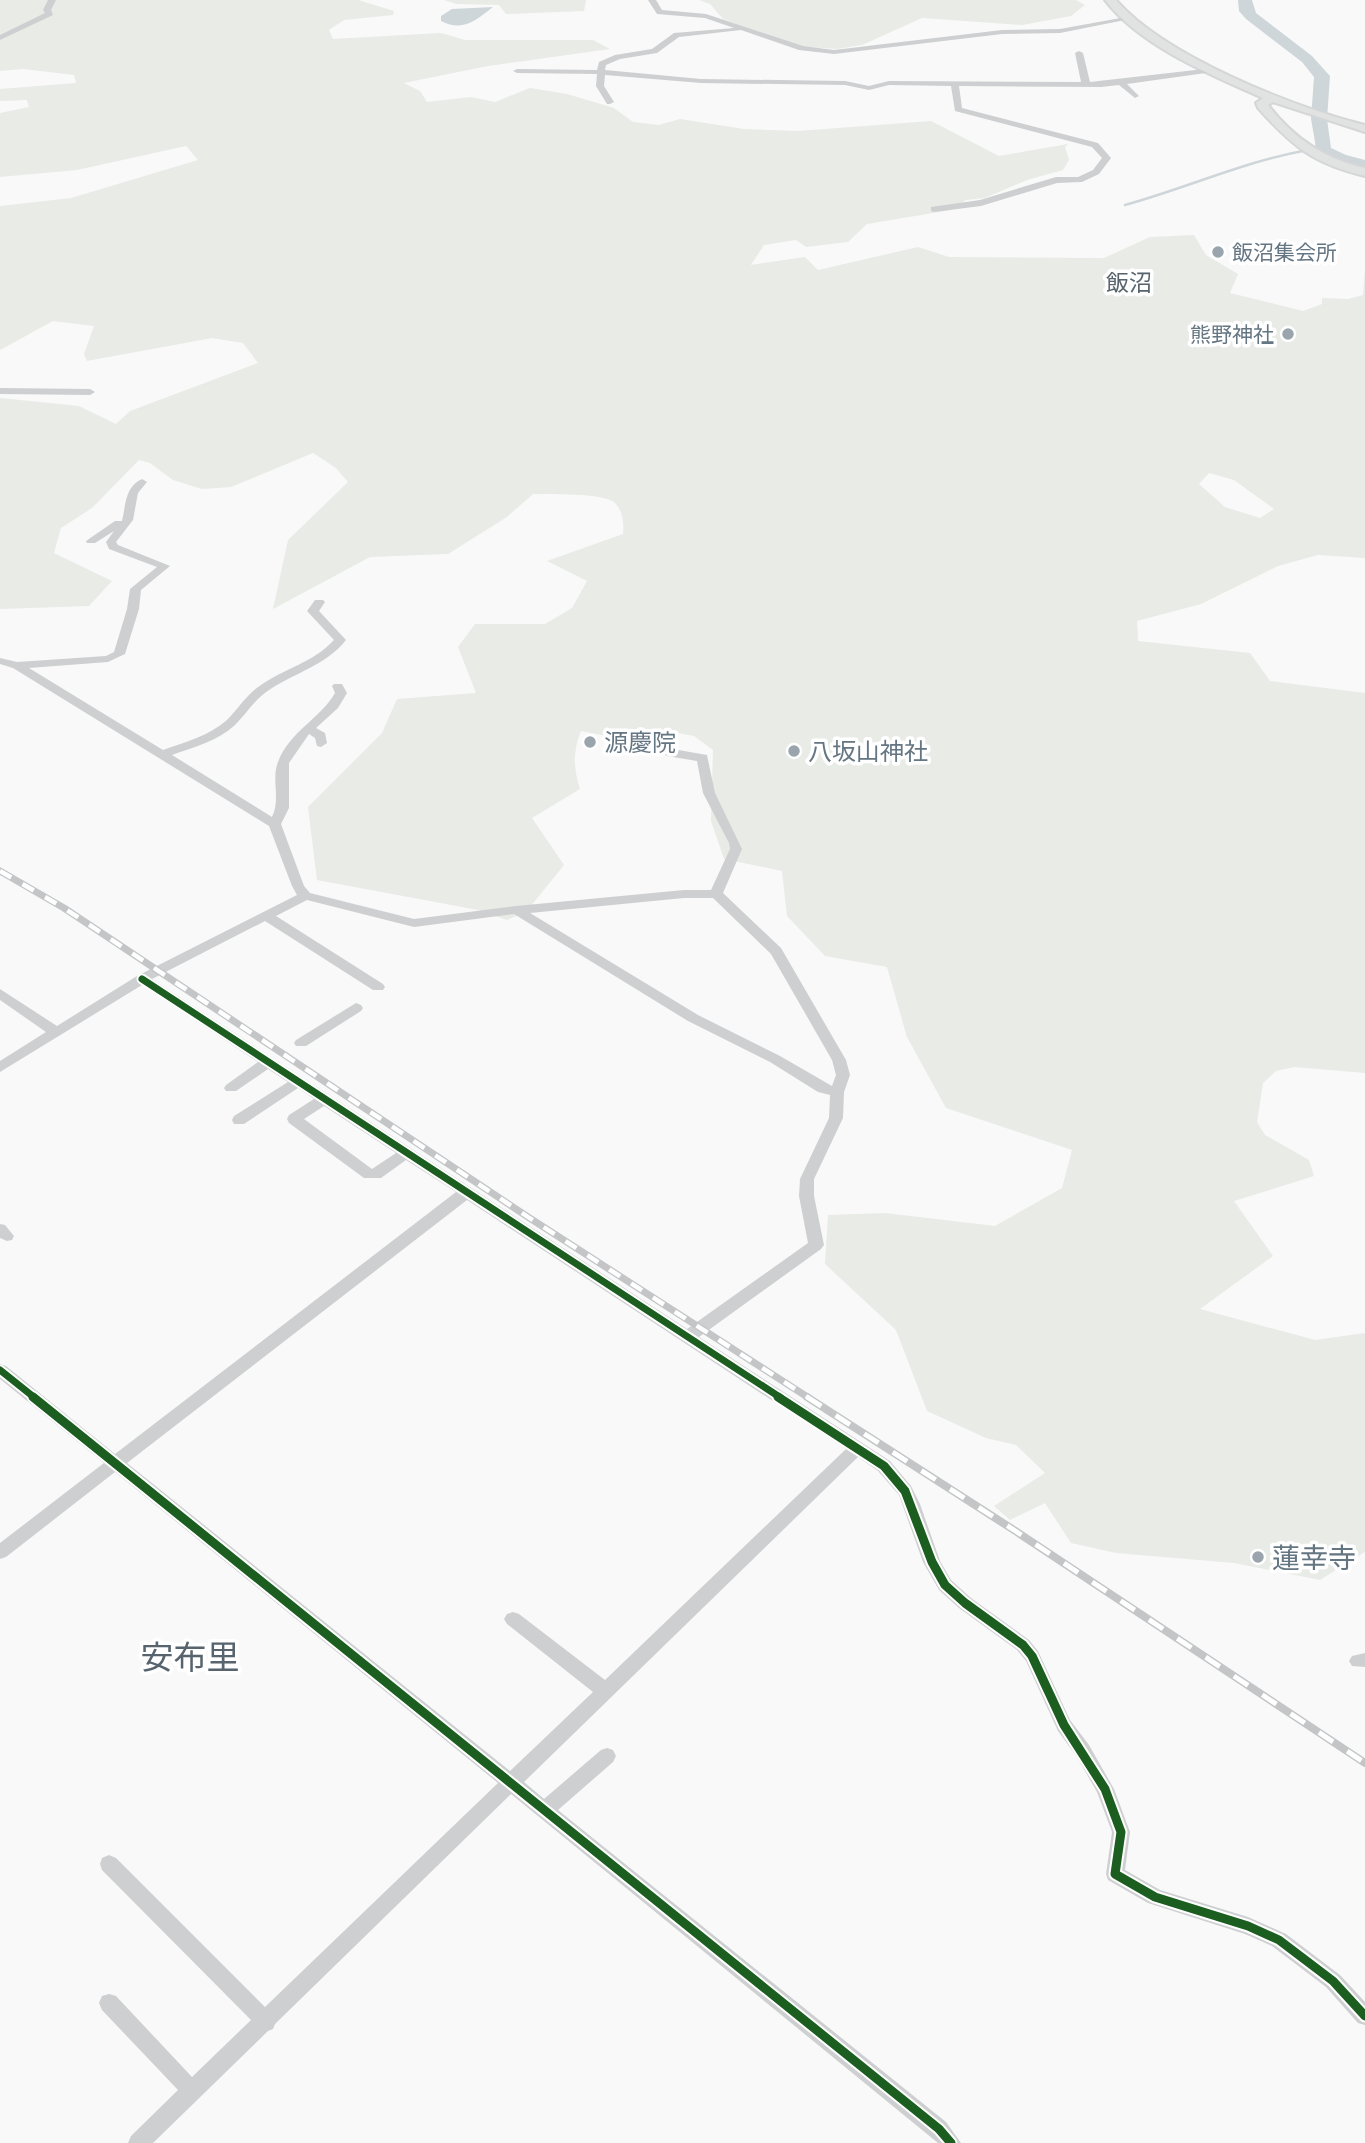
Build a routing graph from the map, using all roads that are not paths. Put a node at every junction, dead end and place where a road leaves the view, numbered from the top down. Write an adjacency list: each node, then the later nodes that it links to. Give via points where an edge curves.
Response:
1 (52, 0): 10 (street, via 45,17)
2 (652, 0): 6 (street, via 660,12 706,16)
3 (1110, 0): 4 (main road)
4 (1126, 19): 8 (street, via 1060,30); 12 (main road)
5 (965, 26): 8 (street)
6 (745, 29): 9 (street, via 802,48 834,52); 14 (street, via 677,35 654,51 608,60)
7 (948, 32): 9 (street)
8 (979, 35): 9 (street)
9 (962, 37)
10 (0, 38)
11 (1079, 52): 17 (street)
12 (1213, 70): 15 (street); 19 (main road)
13 (517, 71): 14 (street)
14 (599, 72): 16 (street, via 701,81 845,83 869,88 889,83); 20 (street, via 600,86)
15 (1121, 82): 17 (street); 18 (street)
16 (955, 84): 17 (street); 23 (street, via 958,109 1096,145 1107,158 1096,172 1079,180 1056,180 981,203)
17 (1086, 85)
18 (1135, 96)
19 (1271, 99): 21 (main road); 22 (main road, via 1262,106 1305,150)
20 (610, 102)
21 (1365, 129)
22 (1365, 172)
23 (934, 209)
24 (0, 391): 25 (street)
25 (90, 392)
26 (142, 482): 27 (street, via 133,492)
27 (130, 512): 28 (street); 31 (street, via 111,542 113,547 165,566 136,589 119,653 108,659)
28 (91, 541)
29 (319, 602): 36 (street, via 313,611 341,640 332,650 309,668 257,692 219,731)
30 (0, 662): 31 (street)
31 (17, 665): 36 (street)
32 (338, 686): 33 (street, via 341,693 334,705)
33 (308, 729): 34 (street, via 321,736); 37 (street, via 283,763 283,808)
34 (321, 743)
35 (667, 752): 38 (street, via 703,758 709,793 735,843)
36 (161, 755): 37 (street)
37 (275, 824): 39 (street)
38 (716, 894): 40 (street); 52 (street, via 776,951 839,1060 843,1075)
39 (305, 896): 40 (street, via 414,923); 41 (street)
40 (516, 910): 52 (street, via 693,1018)
41 (266, 916): 42 (street); 43 (street)
42 (142, 979): 46 (street); 48 (street)
43 (377, 988)
44 (0, 993): 46 (street)
45 (356, 1008): 47 (street)
46 (56, 1032): 49 (street)
47 (301, 1043)
48 (268, 1062): 50 (street); 51 (street)
49 (0, 1067)
50 (299, 1082): 53 (street); 54 (street)
51 (231, 1088)
52 (837, 1092): 57 (street, via 836,1118 805,1189 816,1245)
53 (324, 1099): 55 (street); 55 (street, via 294,1119 369,1174 376,1174)
54 (239, 1121)
55 (407, 1152): 56 (street)
56 (468, 1191): 57 (street); 60 (street)
57 (689, 1336): 59 (street)
58 (0, 1370): 60 (street)
59 (856, 1449): 63 (street); 69 (street, via 899,1478 940,1579 1032,1656 1057,1713 1105,1788 1121,1832 1115,1874 1155,1897 1279,1940 1333,1981)
60 (114, 1462): 61 (street); 65 (street)
61 (0, 1552)
62 (513, 1619): 63 (street)
63 (605, 1691): 65 (street)
64 (607, 1756): 66 (street)
65 (511, 1782): 66 (street); 70 (street)
66 (545, 1810): 73 (street)
67 (109, 1864): 70 (street)
68 (109, 2003): 71 (street)
69 (1365, 2016)
70 (266, 2022): 71 (street)
71 (193, 2092): 72 (street)
72 (138, 2143)
73 (951, 2143)

